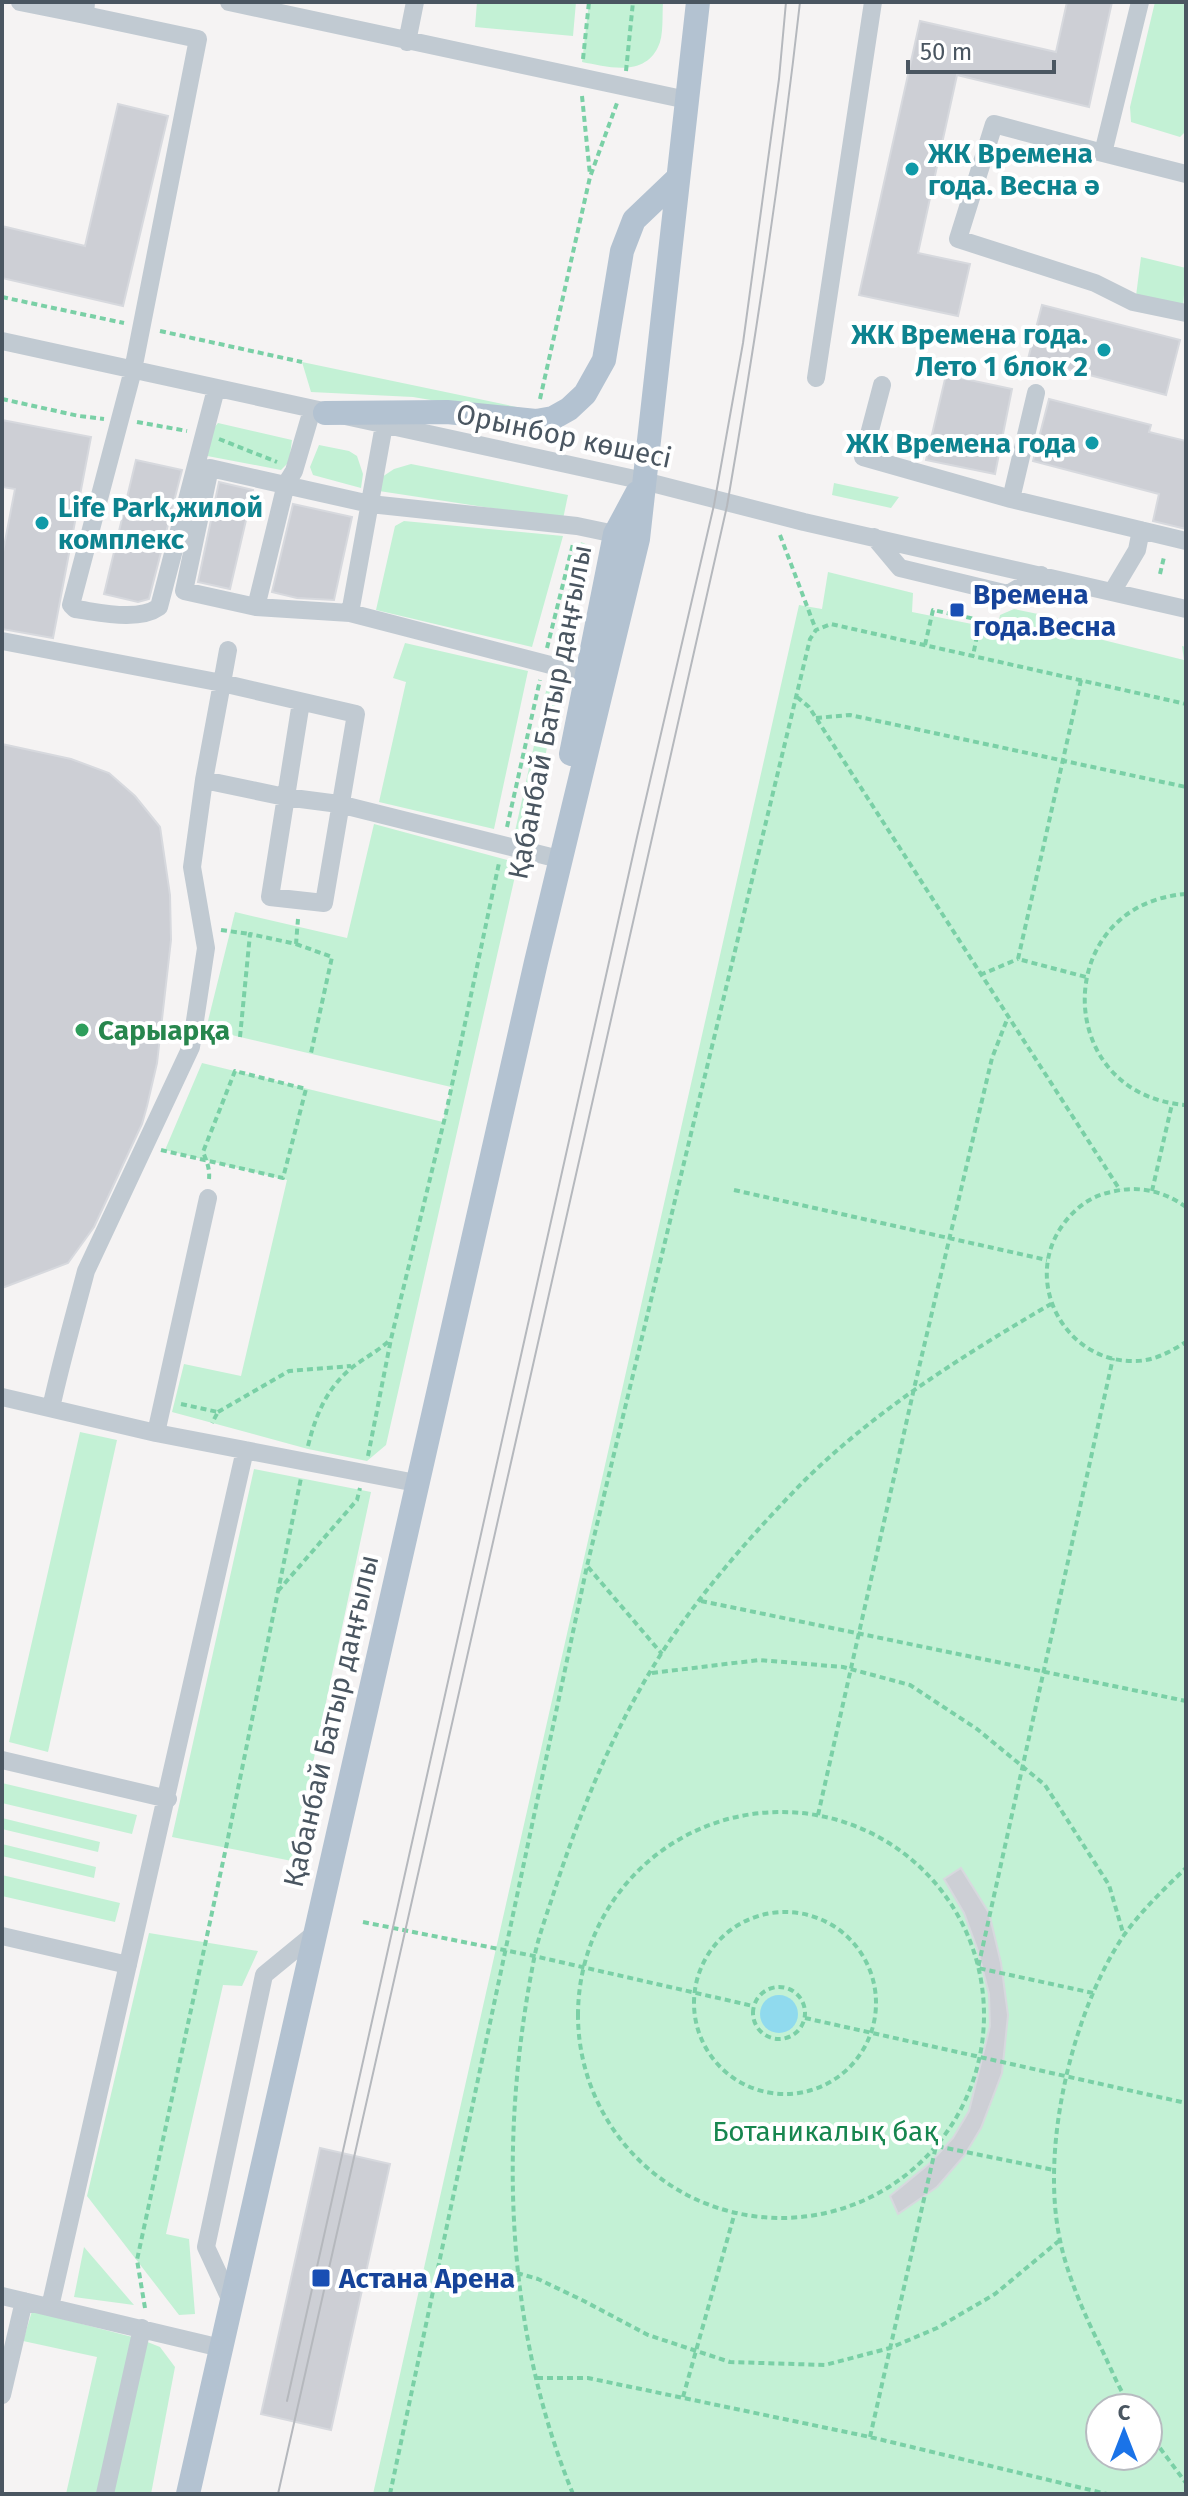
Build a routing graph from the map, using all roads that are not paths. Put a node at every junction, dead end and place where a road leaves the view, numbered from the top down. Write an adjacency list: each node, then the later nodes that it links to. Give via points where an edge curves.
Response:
1 (20, 2): 8 (street)
2 (229, 2): 7 (street)
3 (415, 2): 9 (street)
4 (698, 2): 10 (main road, Қабанбай Батыр даңғылы)
5 (873, 2): 17 (street)
6 (1140, 2): 11 (street)
7 (256, 5): 9 (street)
8 (86, 8): 16 (street, via 198,39)
9 (407, 42): 10 (street)
10 (687, 100): 13 (main road, Қабанбай Батыр даңғылы)
11 (1103, 153): 12 (street); 14 (street, via 994,124 958,239 1095,283 1133,302)
12 (1186, 174)
13 (678, 178): 21 (main road, via 634,220 622,251 604,360 585,394 569,409 536,421 433,412); 24 (main road, Қабанбай Батыр даңғылы)
14 (1186, 313)
15 (2, 341): 16 (street, Орынбор көшесі)
16 (133, 370): 19 (street, Орынбор көшесі); 19 (street, via 71,605 75,609 127,614 159,607)
17 (816, 378)
18 (882, 385): 25 (street, via 863,457)
19 (216, 389): 21 (street, Орынбор көшесі)
20 (1036, 393): 25 (street)
21 (318, 412): 22 (street, Орынбор көшесі); 23 (street)
22 (384, 425): 24 (street, Орынбор көшесі); 26 (street)
23 (290, 477): 26 (street); 31 (street); 31 (street, via 210,468 184,591)
24 (644, 481): 28 (main road, Қабанбай Батыр даңғылы); 30 (street, Орынбор көшесі); 43 (main road, Қабанбай Батыр даңғылы, via 638,539)
25 (1011, 499): 27 (street)
26 (370, 504): 28 (street); 33 (street)
27 (1141, 530): 29 (street); 30 (street, via 1137,550)
28 (615, 534): 36 (main road, Қабанбай Батыр даңғылы)
29 (1186, 541)
30 (1112, 592): 32 (street, Орынбор көшесі, via 1154,607)
31 (256, 607): 33 (street)
32 (1183, 608)
33 (350, 613): 36 (street)
34 (2, 641): 37 (street)
35 (228, 650): 37 (street)
36 (585, 674): 42 (main road, Қабанбай Батыр даңғылы)
37 (222, 683): 38 (street); 39 (street)
38 (301, 702): 40 (street); 41 (street, via 356,714)
39 (204, 780): 40 (street); 46 (street, via 192,867 206,948 191,1047 86,1271)
40 (285, 797): 41 (street); 41 (street, via 270,897 324,903)
41 (339, 804): 42 (street)
42 (551, 857): 43 (main road, Қабанбай Батыр даңғылы)
43 (536, 962): 49 (main road, Қабанбай Батыр даңғылы)
44 (208, 1198): 47 (street)
45 (2, 1397): 46 (street)
46 (51, 1408): 47 (street)
47 (156, 1433): 48 (street)
48 (245, 1450): 49 (street); 51 (street)
49 (416, 1483): 52 (main road, Қабанбай Батыр даңғылы)
50 (2, 1760): 51 (street)
51 (168, 1799): 54 (street)
52 (314, 1934): 57 (main road, Қабанбай Батыр даңғылы); 57 (street, via 264,1975 206,2247)
53 (2, 1936): 54 (street)
54 (128, 1965): 58 (street)
55 (2, 2296): 56 (street)
56 (24, 2301): 58 (street); 61 (street)
57 (231, 2301): 60 (main road, Қабанбай Батыр даңғылы)
58 (50, 2307): 59 (street)
59 (142, 2328): 60 (street); 62 (street)
60 (221, 2348): 63 (main road, Қабанбай Батыр даңғылы)
61 (2, 2395)
62 (105, 2494)
63 (188, 2494)

